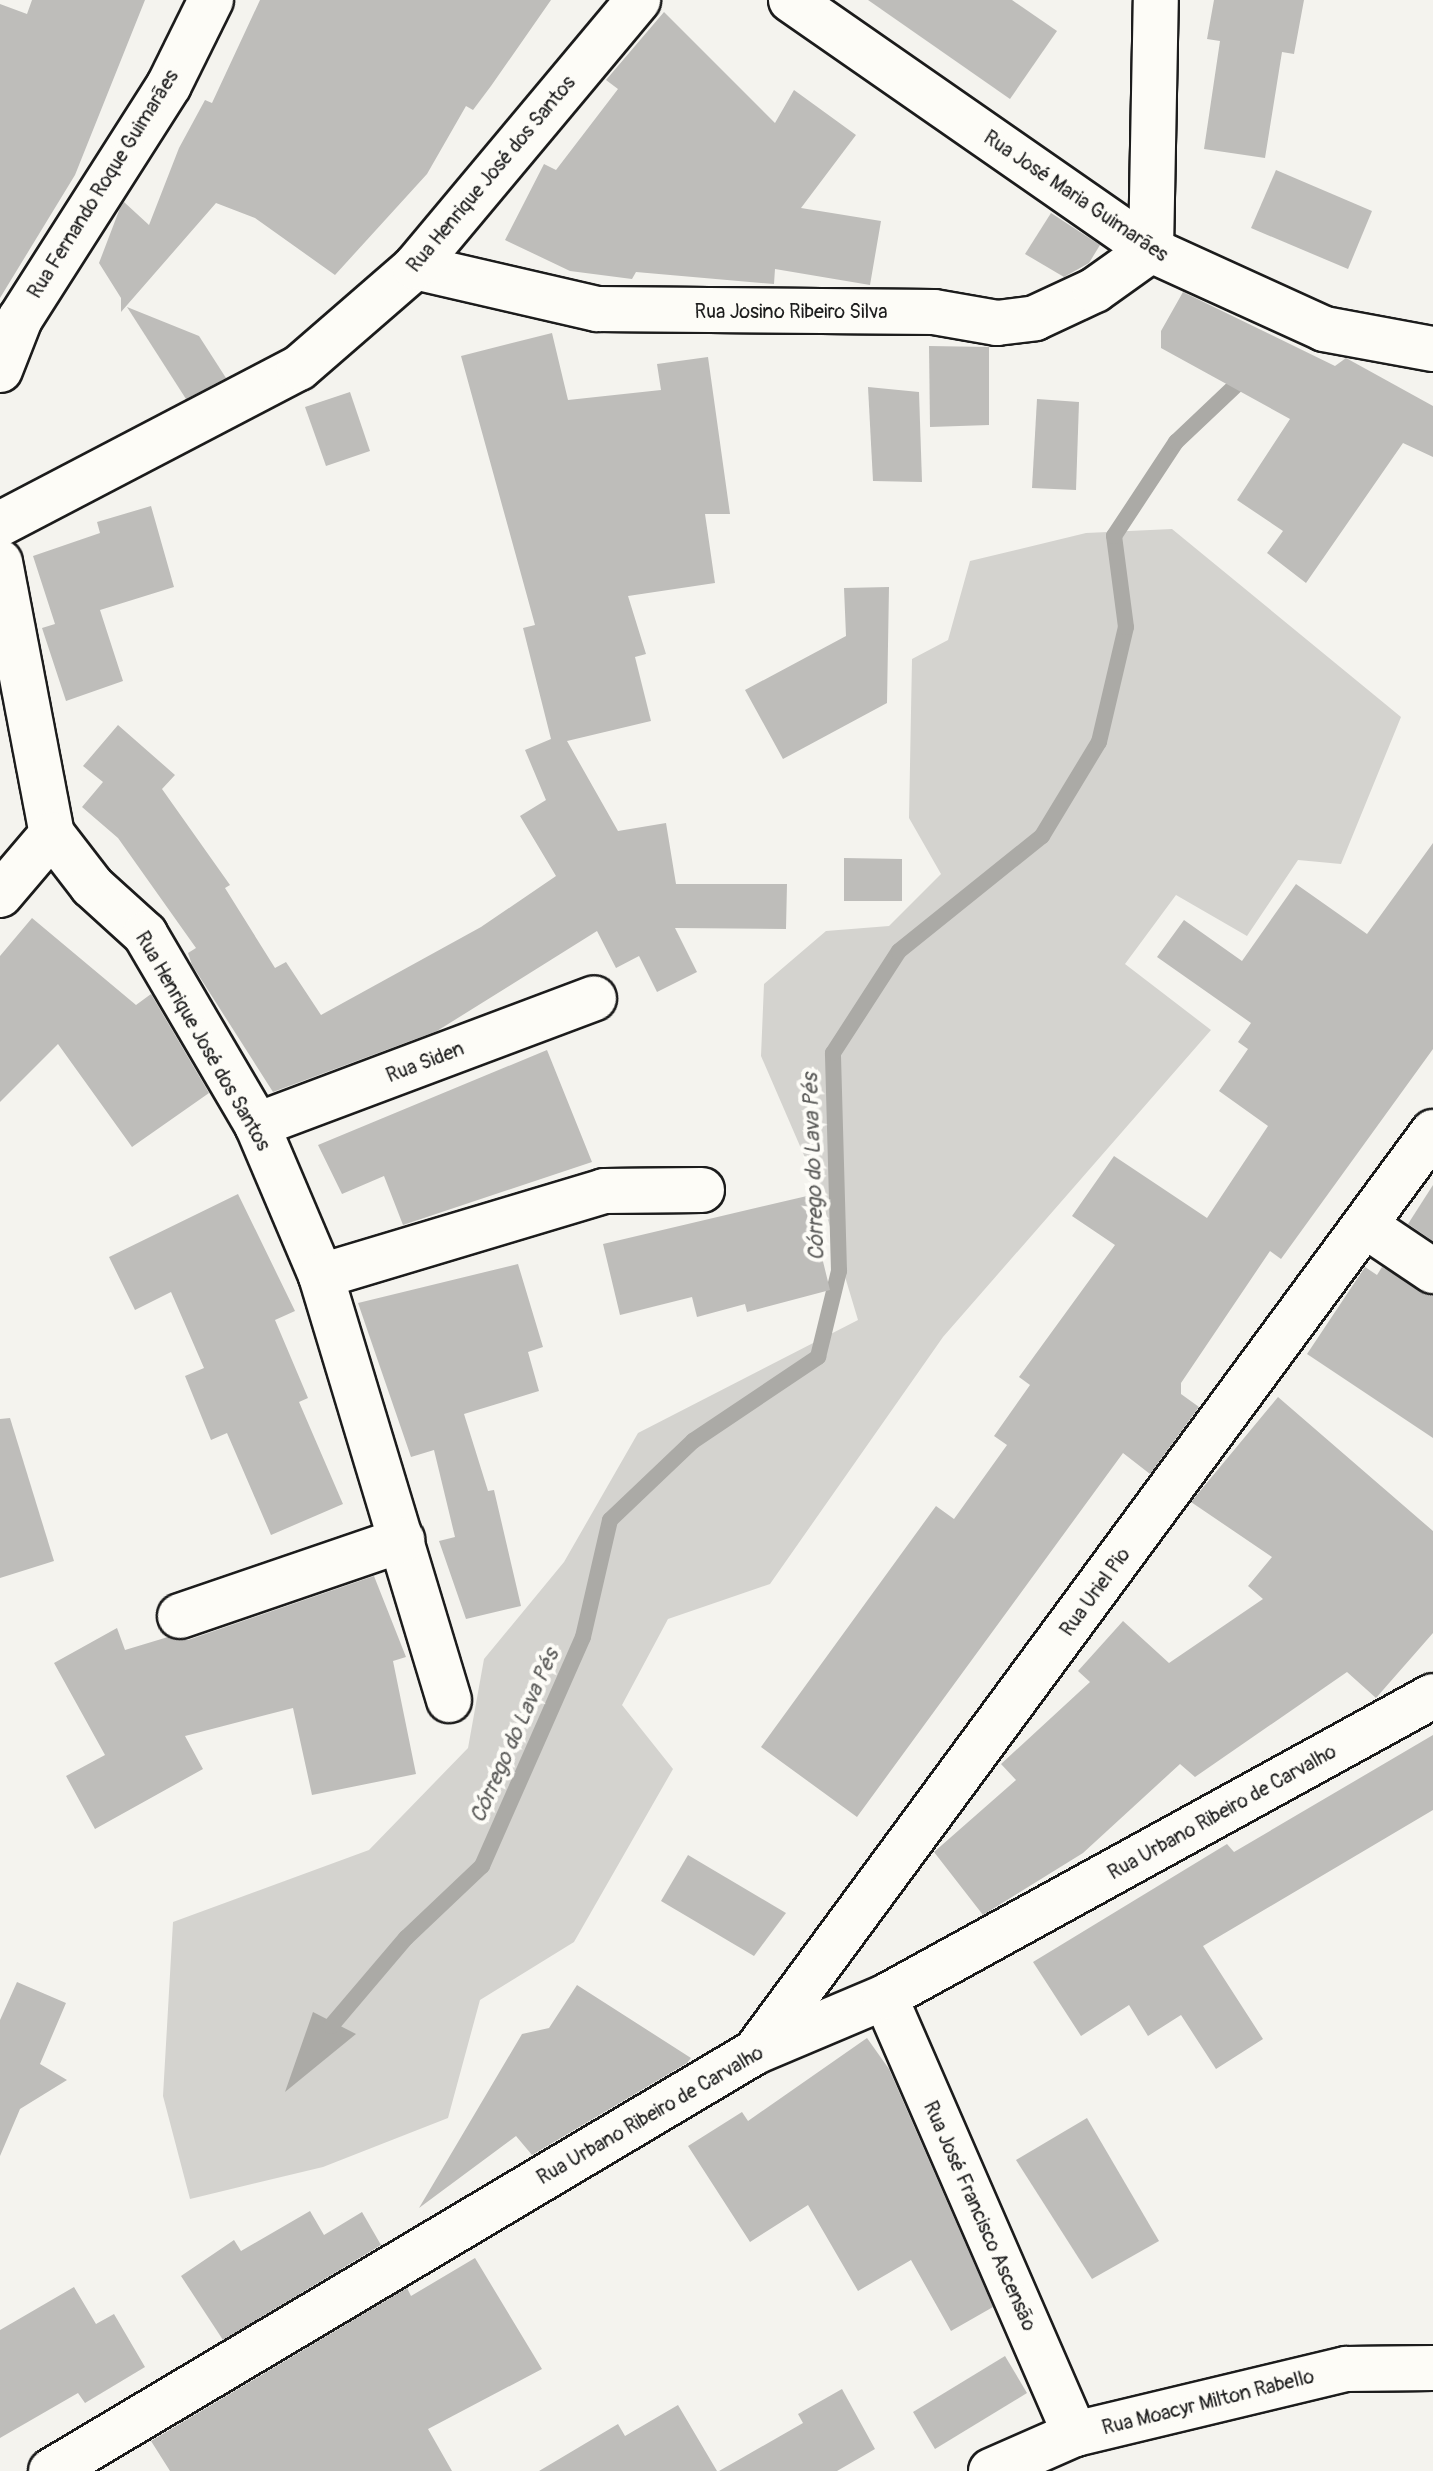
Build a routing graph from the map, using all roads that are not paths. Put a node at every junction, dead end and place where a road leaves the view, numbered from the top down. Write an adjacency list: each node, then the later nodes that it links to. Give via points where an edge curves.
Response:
1 (211, 0): 8 (street, Rua Fernando Roque Guimarães, via 169,85 20,319)
2 (638, 0): 6 (street, Rua Henrique José dos Santos)
3 (791, 0): 5 (street, Rua José Maria Guimarães)
4 (1156, 0): 5 (street)
5 (1151, 250): 6 (street, Rua Josino Ribeiro Silva, via 1061,308 997,323 934,312 597,309); 7 (street, Rua José Maria Guimarães, via 1324,329)
6 (415, 267): 9 (street, Rua Henrique José dos Santos, via 299,368)
7 (1433, 349)
8 (0, 370)
9 (0, 524)
10 (2, 572): 11 (street, Rua Henrique José dos Santos)
11 (52, 834): 12 (street); 14 (street, Rua Henrique José dos Santos, via 92,886 145,934)
12 (0, 895)
13 (594, 998): 14 (street, Rua Siden)
14 (257, 1125): 19 (street, Rua Henrique José dos Santos)
15 (1433, 1132): 17 (street, Rua Uriel Pio)
16 (702, 1190): 19 (street, via 604,1191)
17 (1366, 1226): 18 (street); 25 (street, Rua Uriel Pio)
18 (1433, 1271)
19 (321, 1276): 20 (street, Rua Henrique José dos Santos)
20 (402, 1540): 21 (street); 23 (street, Rua Henrique José dos Santos)
21 (180, 1616)
22 (1433, 1696): 24 (street, Rua Urbano Ribeiro de Carvalho)
23 (449, 1700)
24 (885, 1997): 25 (street, Rua Urbano Ribeiro de Carvalho); 27 (street, Rua José Francisco Ascensão)
25 (755, 2052): 28 (street, Rua Urbano Ribeiro de Carvalho)
26 (1433, 2368): 27 (street, Rua Moacyr Milton Rabello, via 1346,2369)
27 (1075, 2434): 29 (street, Rua Moacyr Milton Rabello)
28 (51, 2471)
29 (991, 2471)

